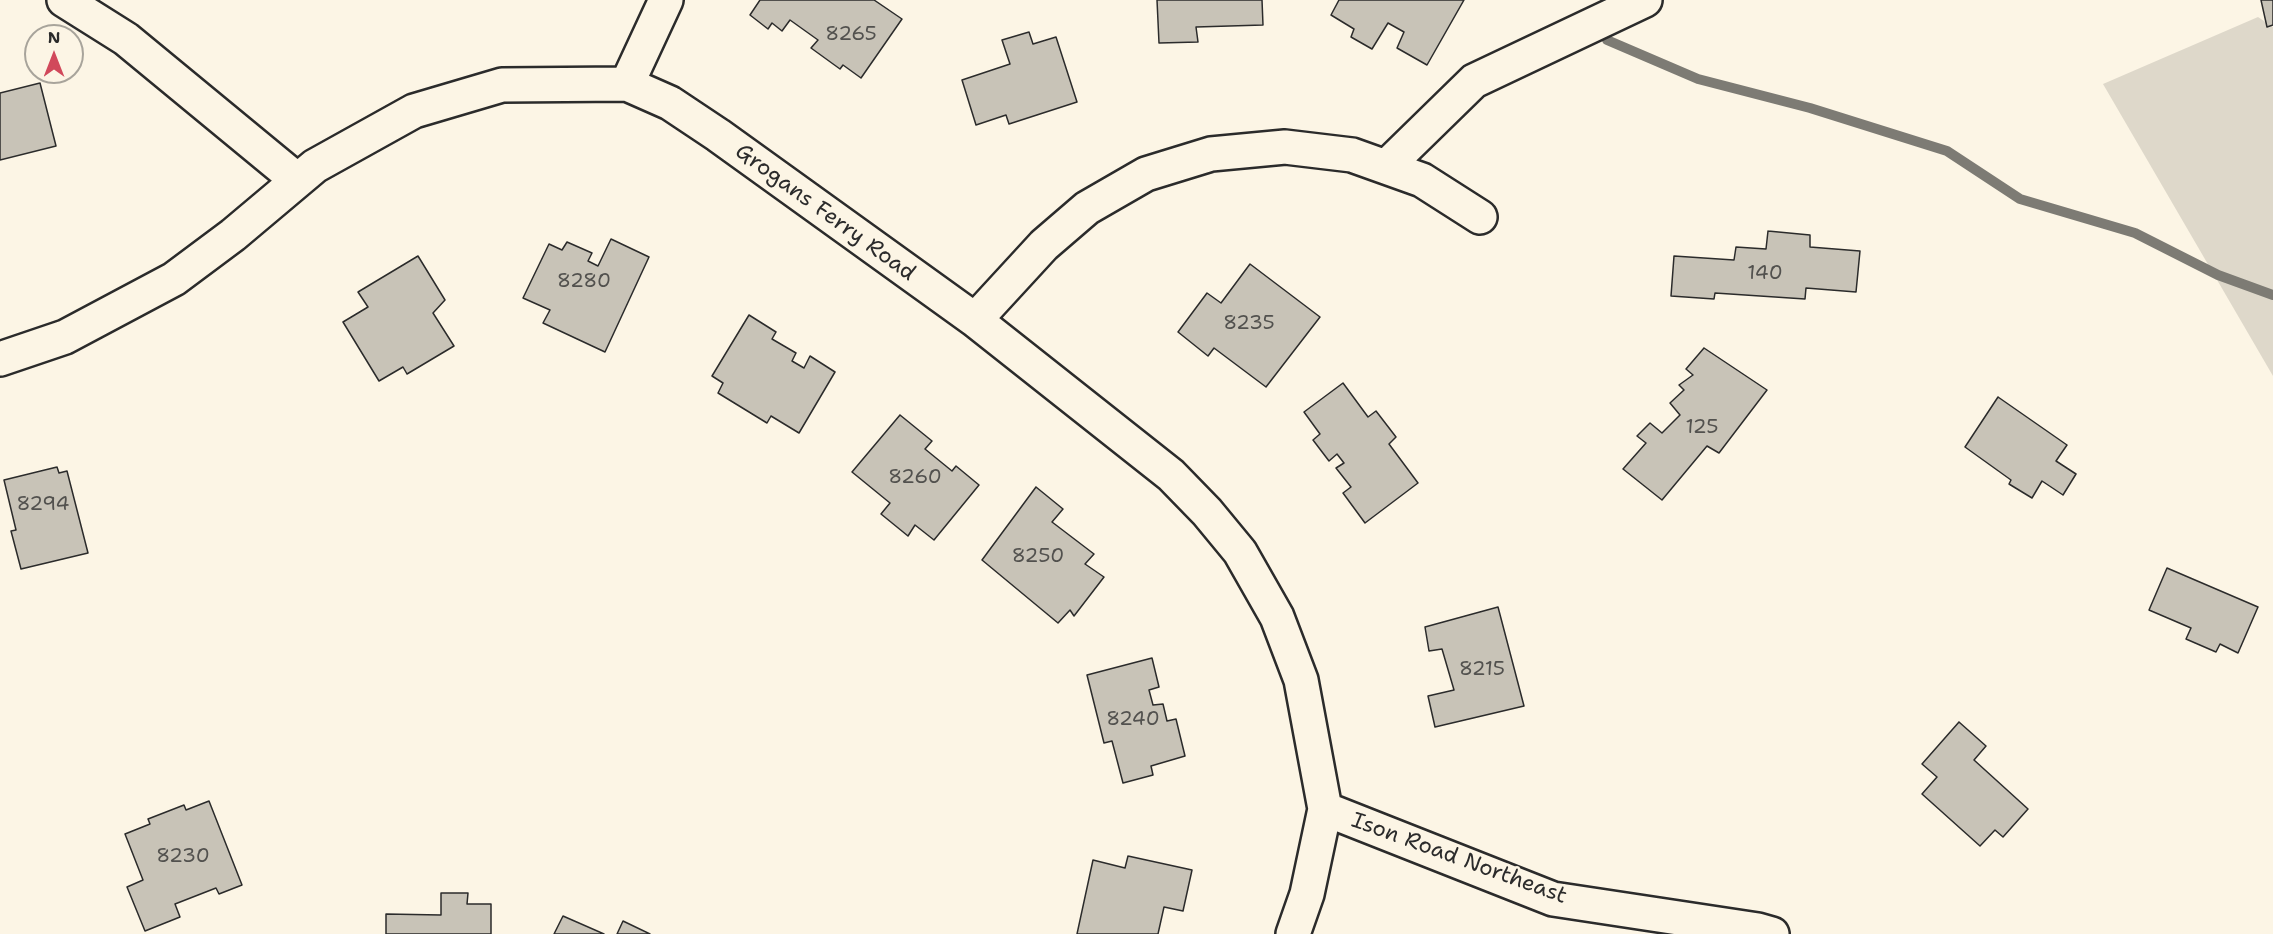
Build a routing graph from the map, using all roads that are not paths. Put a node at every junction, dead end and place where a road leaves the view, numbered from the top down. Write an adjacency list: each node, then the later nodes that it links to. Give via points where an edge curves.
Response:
1 (64, 0): 6 (street, via 126,39)
2 (666, 0): 4 (street)
3 (1645, 0): 5 (street, via 1474,81)
4 (627, 84): 6 (street, Grogans Ferry Road, via 502,85 414,111); 8 (street, Grogans Ferry Road, via 670,103 718,135)
5 (1386, 167): 7 (street, via 1422,180); 8 (street, via 1352,156 1285,147 1211,154 1146,174 1087,208 1044,244)
6 (297, 180): 9 (street, Grogans Ferry Road, via 233,236 174,279 65,337)
7 (1480, 217)
8 (975, 320): 10 (street, Grogans Ferry Road, via 1171,475 1240,552 1277,617 1300,680)
9 (0, 358)
10 (1325, 809): 11 (street, Grogans Ferry Road, via 1307,894); 12 (street, Ison Road Northeast, via 1553,899)
11 (1293, 934)
12 (1772, 934)

